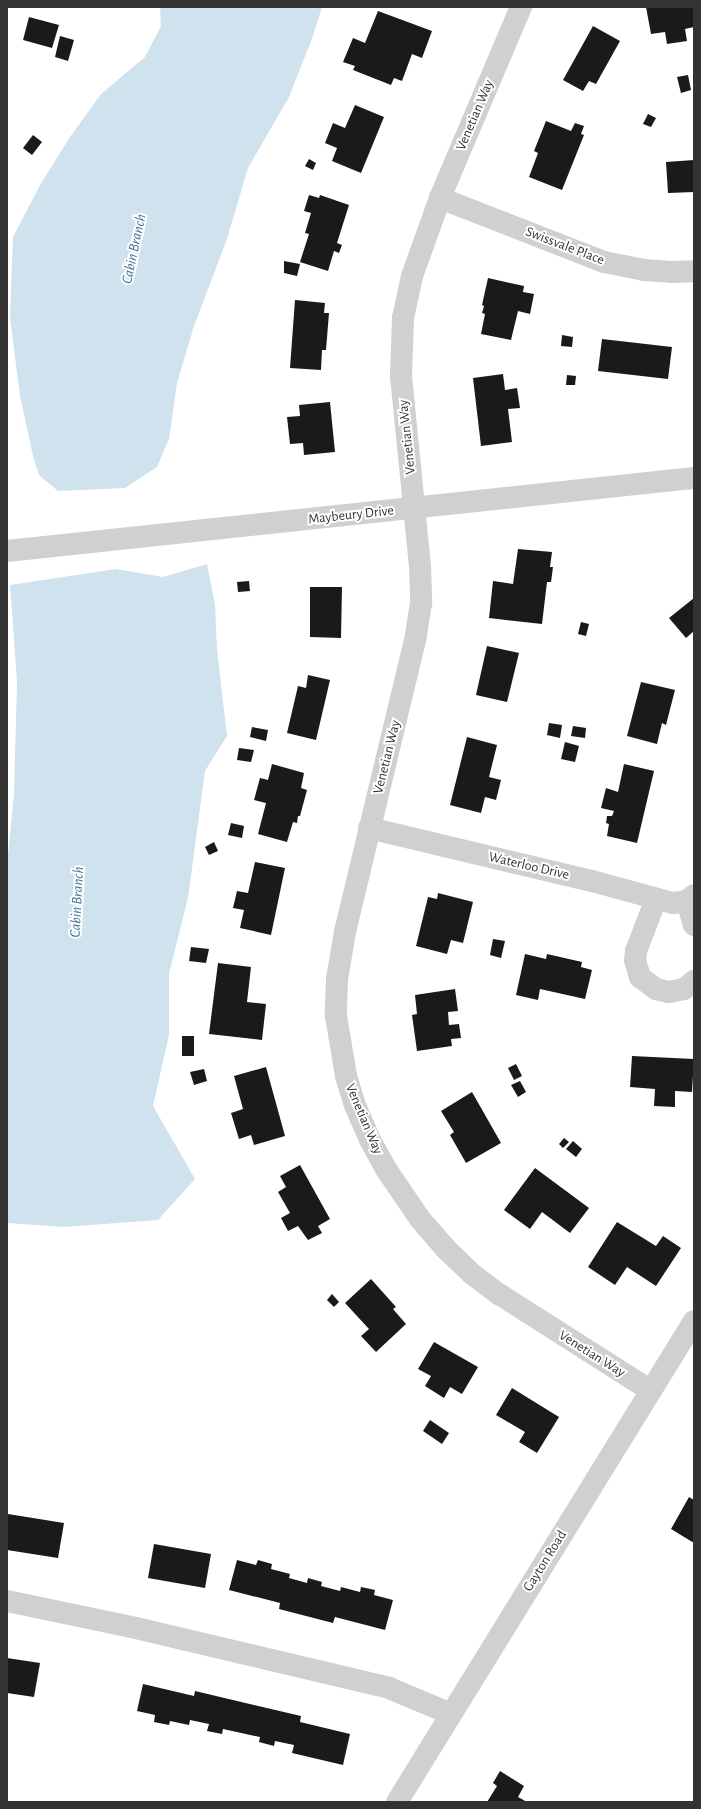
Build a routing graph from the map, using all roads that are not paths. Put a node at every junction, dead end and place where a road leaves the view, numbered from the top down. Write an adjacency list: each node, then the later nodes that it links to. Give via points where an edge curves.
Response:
1 (521, 7): 2 (street, Venetian Way)
2 (440, 198): 3 (street, Swissvale Place, via 604,262 644,270); 5 (street, Venetian Way, via 412,276 402,335 401,376)
3 (694, 271)
4 (694, 478): 5 (street, Maybeury Drive)
5 (414, 508): 6 (street, Maybeury Drive); 7 (street, Venetian Way, via 420,566 420,610)
6 (7, 551)
7 (370, 828): 9 (street, Waterloo Drive, via 592,881); 13 (street, Venetian Way, via 336,979 336,1016 346,1076 370,1140 420,1219 472,1274)
8 (690, 898): 9 (street, Waterloo Drive, via 673,904); 10 (street)
9 (656, 899): 11 (street, via 636,951 640,977 656,989 669,992 684,989)
10 (694, 925)
11 (694, 981)
12 (694, 1321): 13 (street, Gayton Road)
13 (651, 1391): 15 (street, Gayton Road)
14 (7, 1601): 15 (street, via 136,1628 389,1688)
15 (452, 1714): 16 (street, Gayton Road)
16 (397, 1802)

